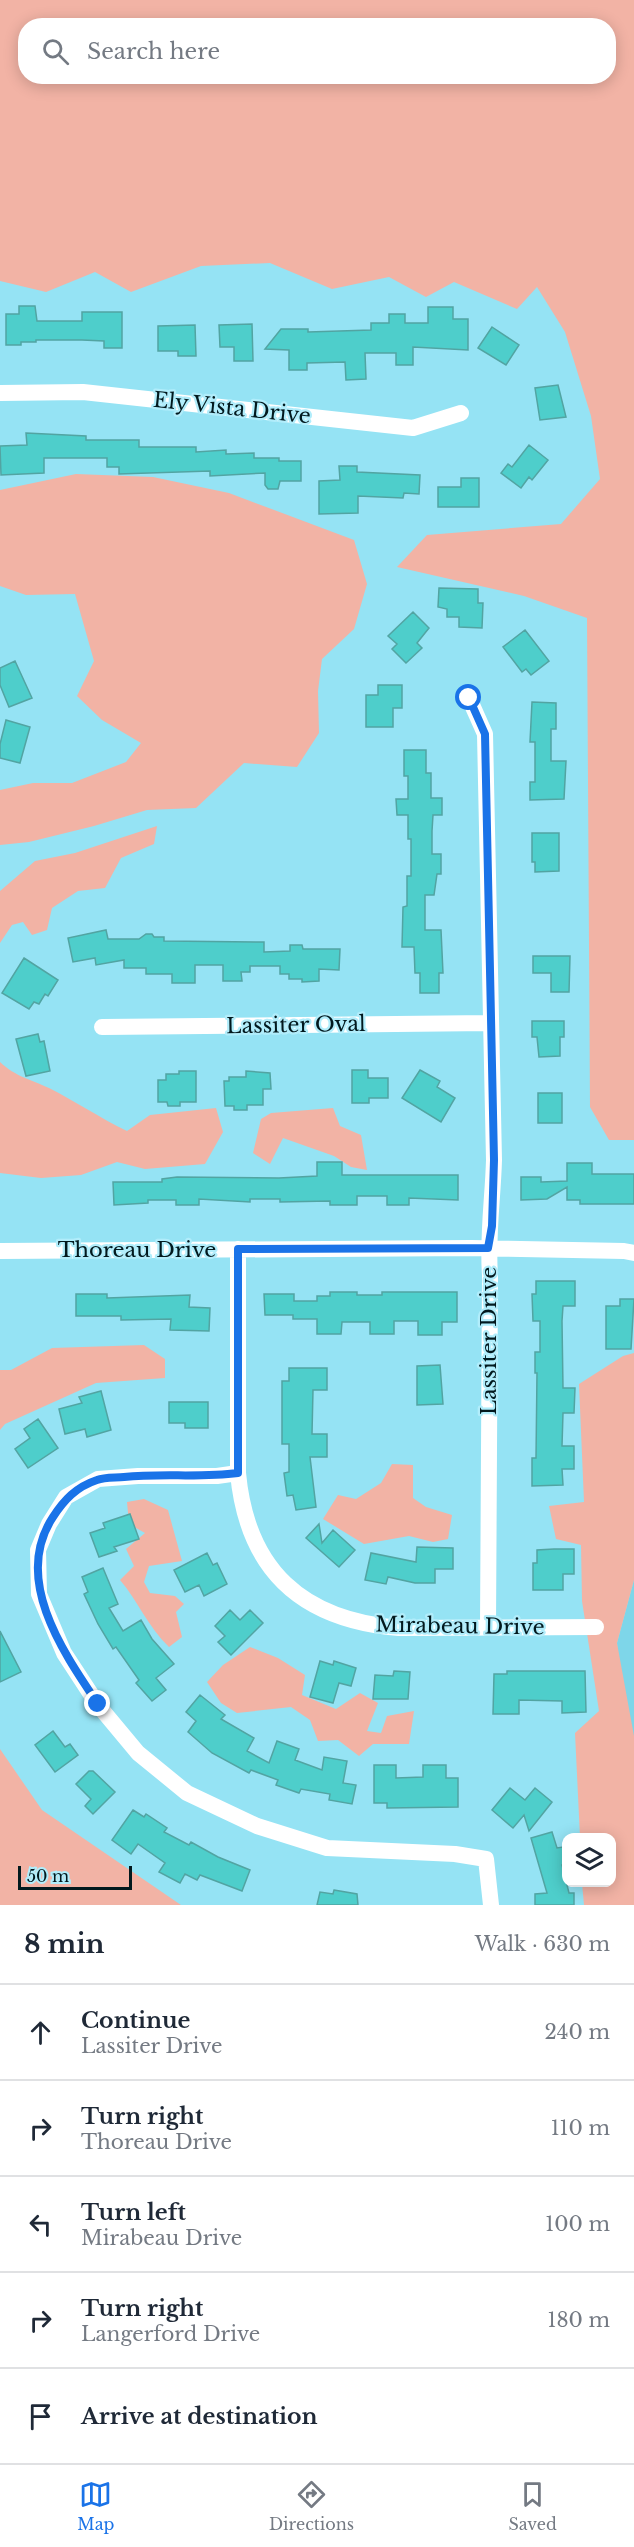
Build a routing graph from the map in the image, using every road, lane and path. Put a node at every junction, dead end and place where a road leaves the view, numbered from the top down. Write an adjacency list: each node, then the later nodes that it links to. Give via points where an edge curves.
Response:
1 (0, 393): 2 (street, Ely Vista Drive, via 83,392 413,429)
2 (461, 413)
3 (469, 698): 4 (street, Lassiter Drive, via 485,734)
4 (490, 1023): 5 (street, Lassiter Oval); 6 (street, Lassiter Drive, via 494,1160)
5 (102, 1027)
6 (488, 1248): 7 (street, Thoreau Drive); 9 (street, Thoreau Drive); 12 (street, Lassiter Drive)
7 (238, 1249): 8 (street, Thoreau Drive); 10 (street, Mirabeau Drive)
8 (0, 1251)
9 (634, 1253)
10 (238, 1473): 12 (street, Mirabeau Drive, via 240,1500 264,1560 306,1601 368,1625); 13 (street, via 98,1479 66,1497 48,1524 38,1550 39,1594 64,1653 98,1704 138,1753 187,1793 257,1826 327,1848 486,1859)
11 (596, 1627): 12 (street, Mirabeau Drive)
12 (488, 1628)
13 (491, 1905)

